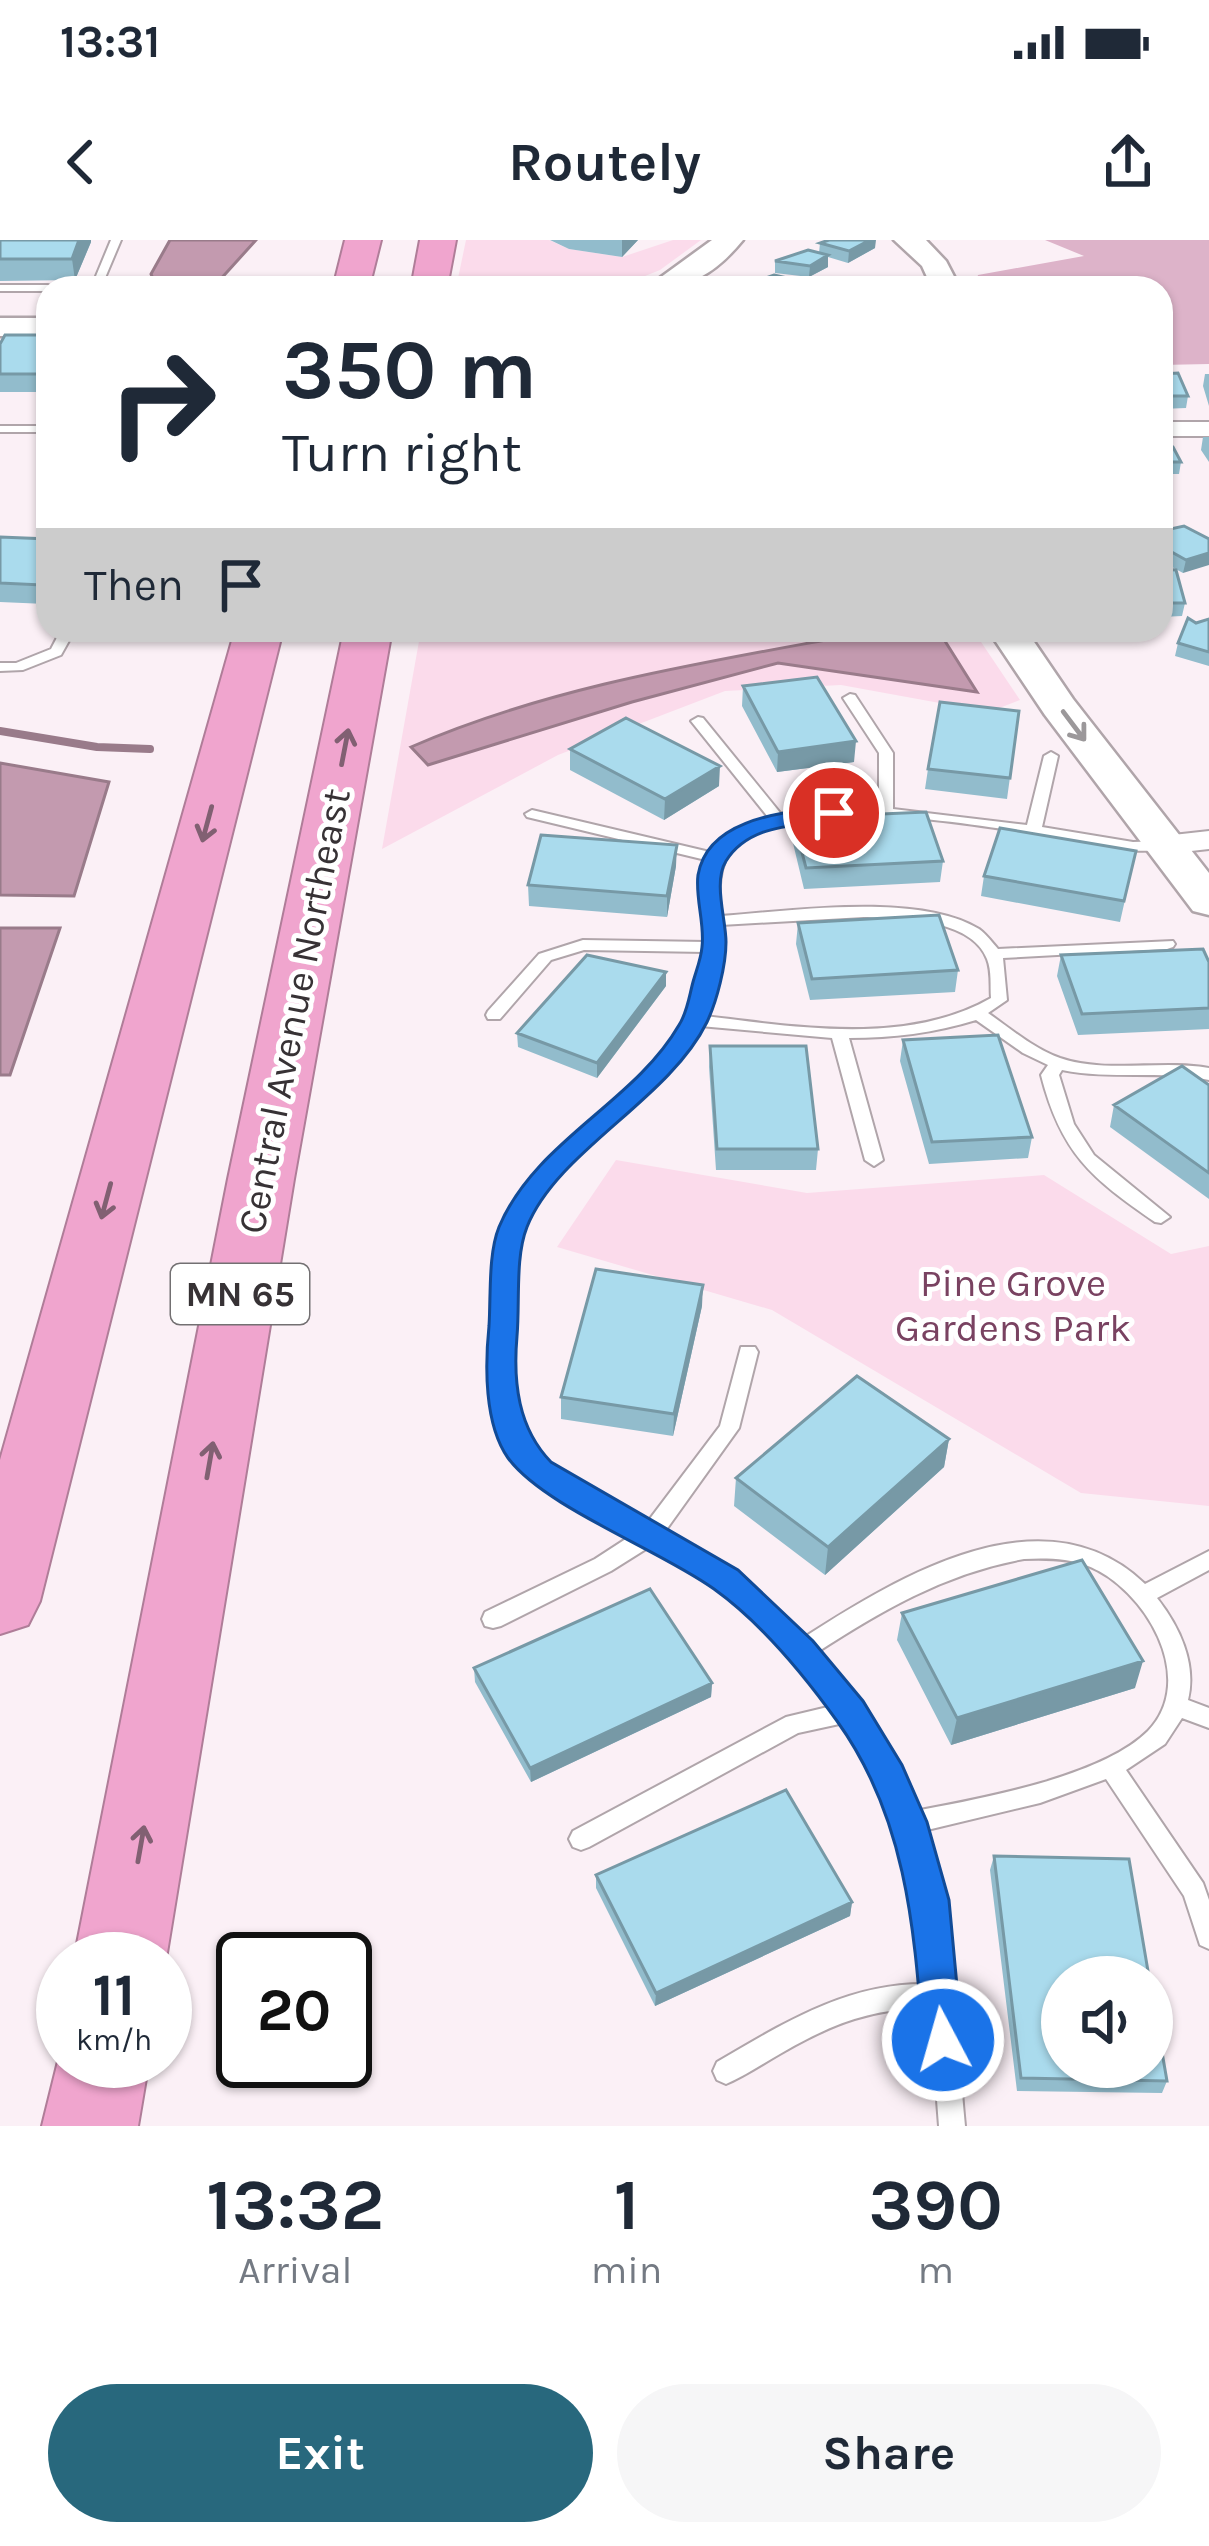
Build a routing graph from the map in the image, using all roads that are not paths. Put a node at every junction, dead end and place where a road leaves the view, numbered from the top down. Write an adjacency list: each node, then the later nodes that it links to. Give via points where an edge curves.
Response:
1 (116, 240): 6 (lane)
2 (363, 240): 7 (highway)
3 (438, 240): 8 (highway)
4 (729, 240): 9 (street)
5 (908, 240): 10 (street)
6 (101, 276)
7 (354, 276)
8 (431, 276)
9 (685, 276)
10 (939, 276)
11 (0, 288): 12 (lane)
12 (36, 288)
13 (0, 315): 14 (street)
14 (36, 315)
15 (0, 327): 16 (street)
16 (36, 327)
17 (0, 429): 18 (lane)
18 (36, 429)
19 (1173, 429): 20 (street)
20 (1209, 429)
21 (61, 642): 26 (lane, via 56,652)
22 (256, 642): 53 (highway, one-way to 53)
23 (366, 642): 62 (highway, Central Avenue Northeast / MN 65, one-way to 23)
24 (1018, 642): 34 (street, one-way to 34)
25 (1052, 642): 34 (street)
26 (0, 667)
27 (850, 698): 30 (lane, via 886,753)
28 (698, 721): 32 (lane)
29 (1051, 756): 33 (lane)
30 (886, 813): 32 (lane); 33 (lane)
31 (532, 814): 35 (lane)
32 (778, 820): 35 (lane, via 746,831)
33 (1033, 832): 34 (lane, via 1133,846)
34 (1196, 843): 36 (street)
35 (716, 857): 37 (lane)
36 (1209, 902)
37 (712, 921): 39 (lane); 40 (lane, via 908,913 951,920)
38 (1168, 944): 40 (lane)
39 (714, 947): 41 (lane, via 583,944 545,957); 43 (lane)
40 (994, 954): 42 (lane, via 999,1000)
41 (494, 1015)
42 (981, 1016): 44 (lane); 45 (lane)
43 (696, 1019): 44 (lane); 50 (lane, via 672,1058 529,1200 512,1230 501,1316 499,1378 518,1448 540,1471)
44 (839, 1033): 47 (lane)
45 (1058, 1063): 46 (lane); 48 (lane, via 1049,1075 1058,1118 1087,1163)
46 (1209, 1074)
47 (874, 1160)
48 (1161, 1217)
49 (748, 1352): 50 (lane, via 728,1428)
50 (650, 1534): 54 (lane); 55 (lane, via 727,1580)
51 (1209, 1560): 52 (lane)
52 (1143, 1595): 55 (lane, via 1103,1563 1024,1550 888,1595); 56 (lane, via 1179,1651 1186,1678)
53 (0, 1601)
54 (494, 1619)
55 (801, 1651): 57 (lane)
56 (1178, 1706): 58 (lane); 59 (lane, via 1157,1737)
57 (851, 1712): 60 (lane); 61 (lane, via 794,1724)
58 (1209, 1718)
59 (1111, 1768): 60 (lane); 63 (lane, via 1194,1891)
60 (909, 1822): 64 (lane, via 930,1900)
61 (581, 1839)
62 (125, 1932)
63 (1209, 1937)
64 (938, 1997): 65 (lane, via 844,2004); 68 (lane)
65 (726, 2071)
66 (97, 2088): 67 (highway)
67 (90, 2126)
68 (952, 2126)

